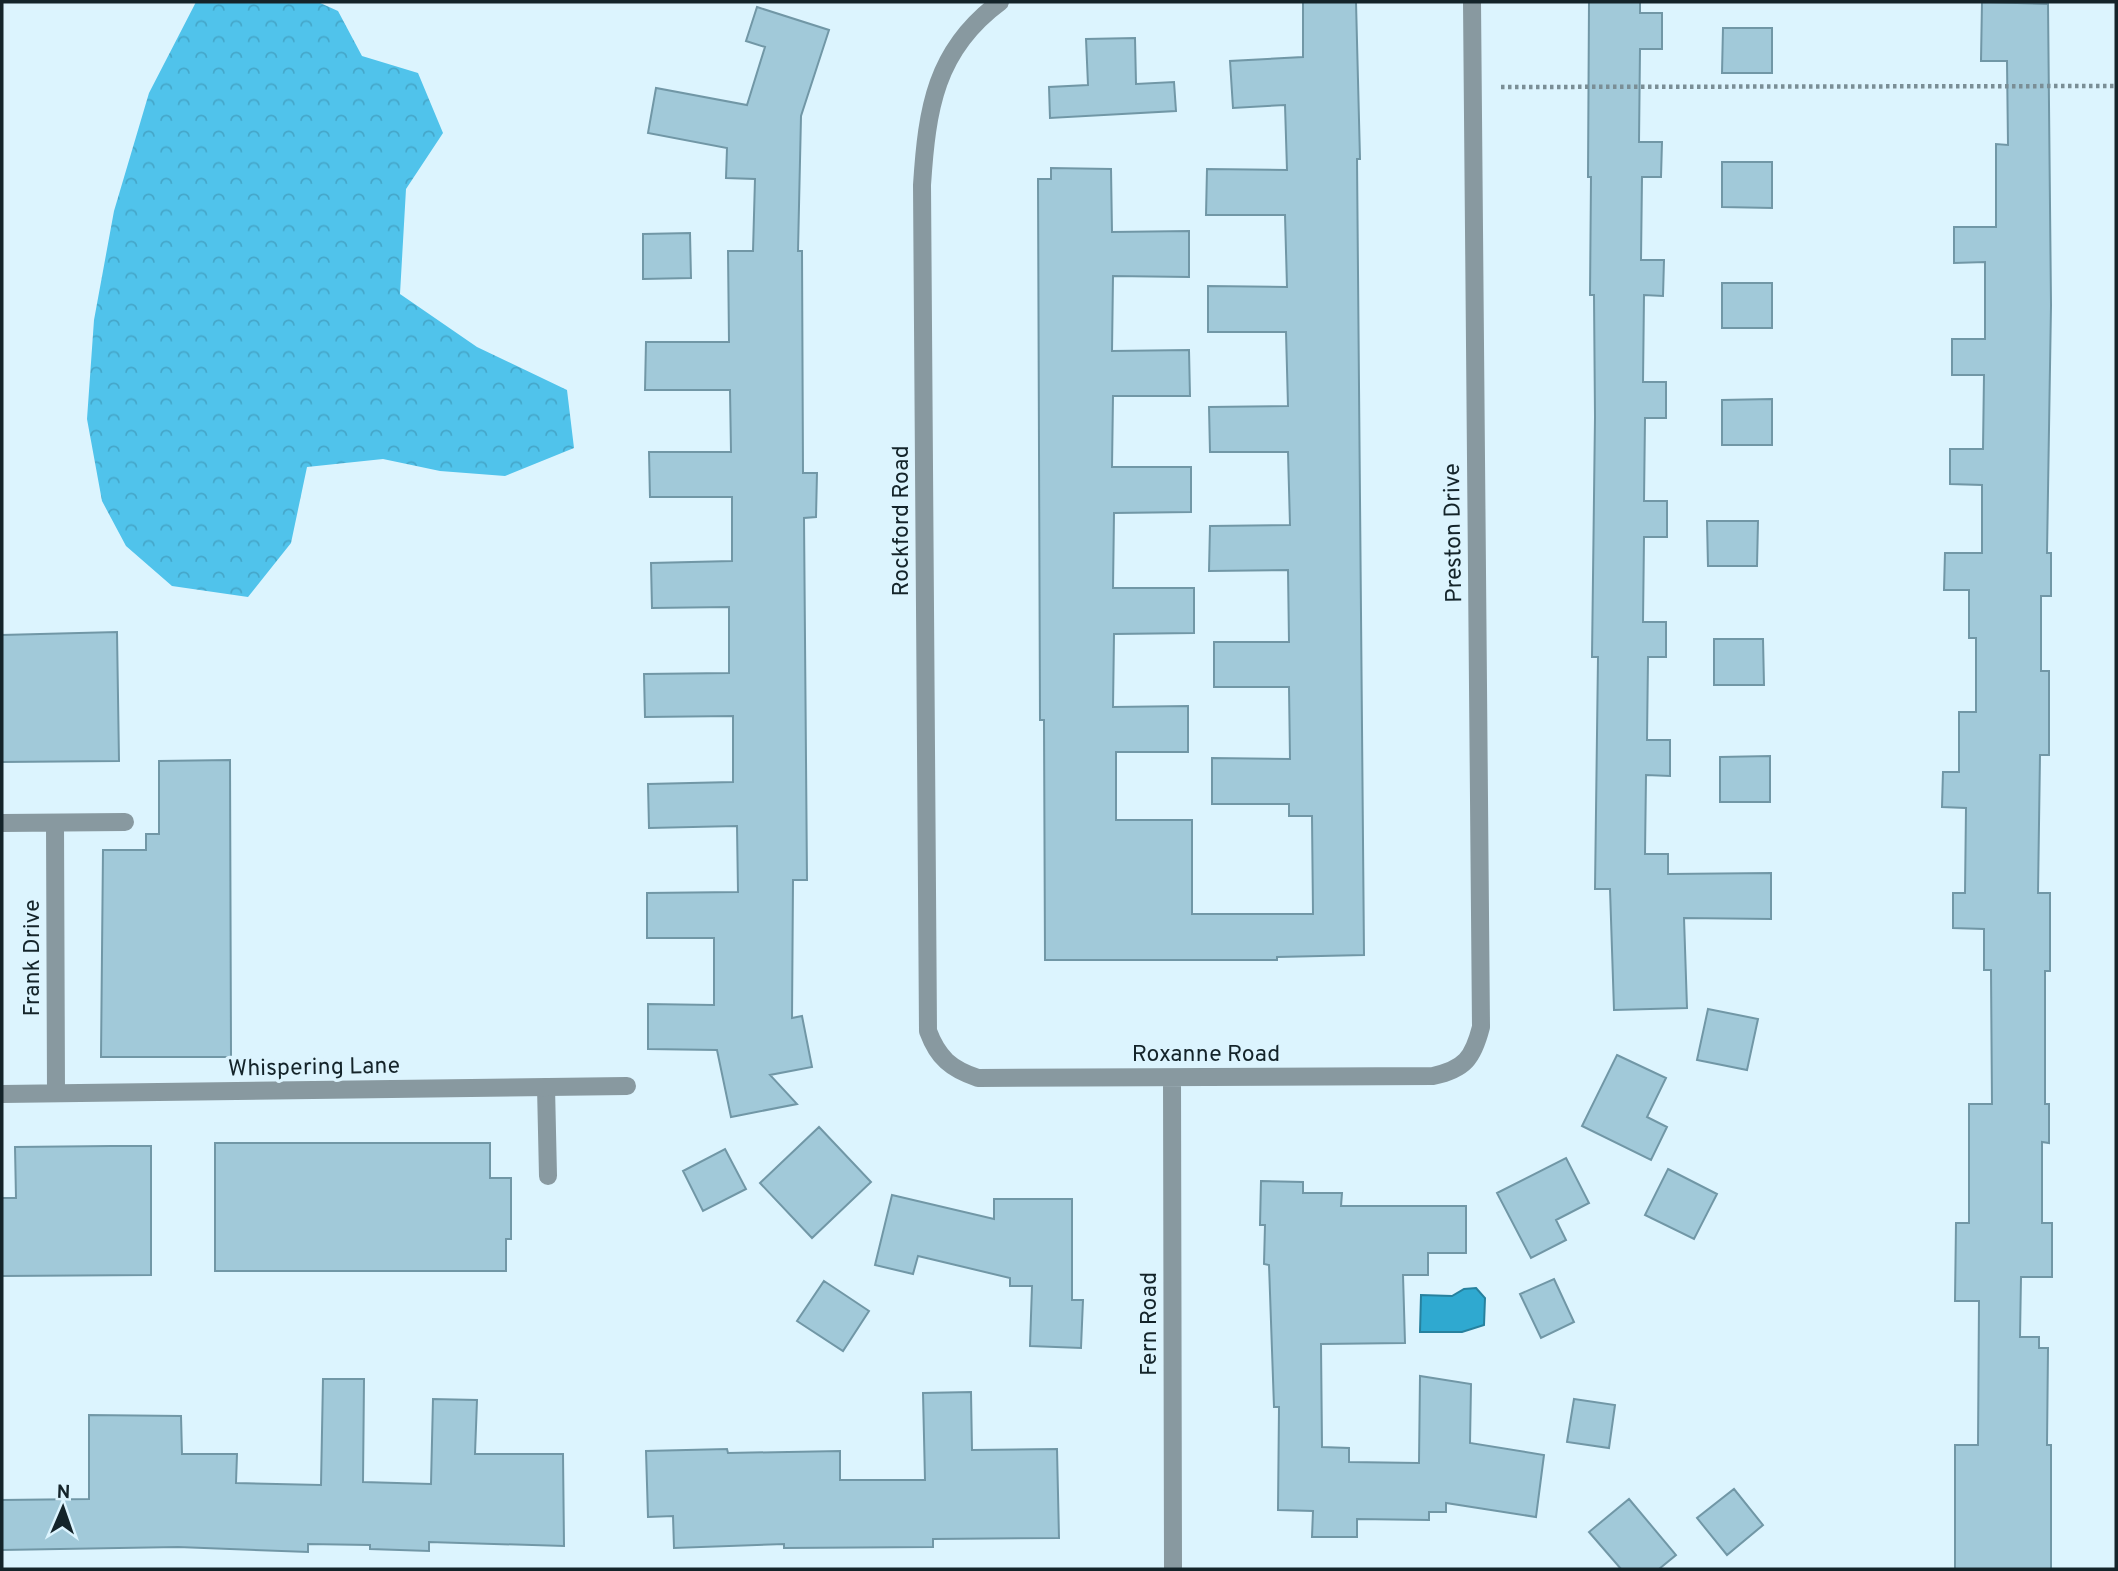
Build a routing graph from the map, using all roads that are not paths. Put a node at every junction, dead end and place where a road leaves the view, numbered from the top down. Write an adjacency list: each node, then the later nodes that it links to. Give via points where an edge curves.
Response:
1 (1000, 2): 7 (street, Rockford Road, via 956,43 939,77 928,117 922,185 928,1031)
2 (1472, 2): 6 (street, Preston Drive, via 1481,1027)
3 (125, 822): 5 (street)
4 (2, 823): 5 (street)
5 (55, 823): 11 (street, Frank Drive)
6 (1468, 1060): 8 (street, Roxanne Road, via 1454,1072 1433,1076)
7 (943, 1061): 8 (street, Roxanne Road, via 978,1078)
8 (1172, 1078): 14 (street, Fern Road)
9 (627, 1086): 10 (street, Whispering Lane)
10 (546, 1087): 11 (street, Whispering Lane); 13 (street)
11 (56, 1093): 12 (street, Whispering Lane)
12 (2, 1094)
13 (548, 1176)
14 (1172, 1569)

